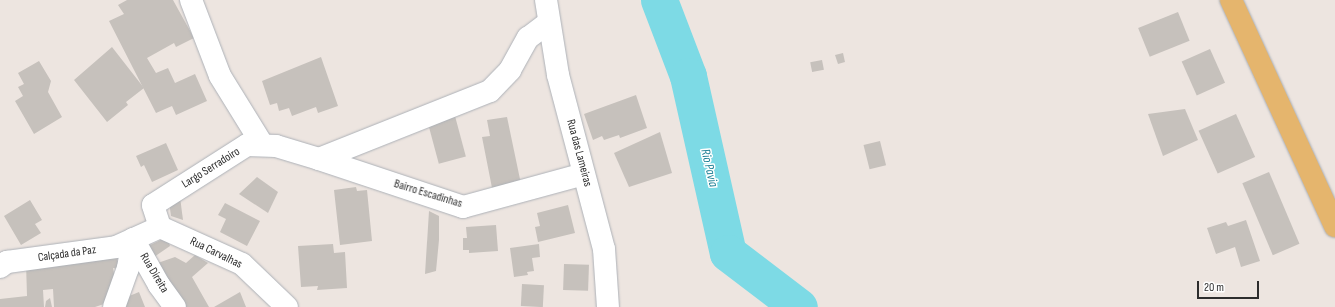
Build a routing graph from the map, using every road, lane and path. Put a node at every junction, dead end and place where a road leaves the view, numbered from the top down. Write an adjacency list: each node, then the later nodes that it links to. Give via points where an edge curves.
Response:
1 (191, 0): 5 (street, via 220,76)
2 (546, 0): 4 (street, Rua das Lameiras)
3 (1231, 0): 8 (main road)
4 (549, 22): 6 (street, via 528,38 510,70 490,91); 7 (street, Rua das Lameiras, via 558,75)
5 (262, 144): 6 (street, Largo Serradoiro); 9 (street, Largo Serradoiro, via 247,145 152,205)
6 (319, 159): 7 (street, Bairro Escadinhas, via 463,207)
7 (584, 174): 15 (street, Rua das Lameiras, via 604,249)
8 (1335, 226)
9 (160, 227): 10 (street); 14 (street, Rua Carvalhas, via 242,264)
10 (133, 239): 11 (street, Calçada da Paz, via 116,246 7,262); 12 (street, via 128,268); 13 (street, Rua Direita, via 159,285)
11 (0, 266)
12 (114, 307)
13 (176, 307)
14 (287, 307)
15 (608, 307)

